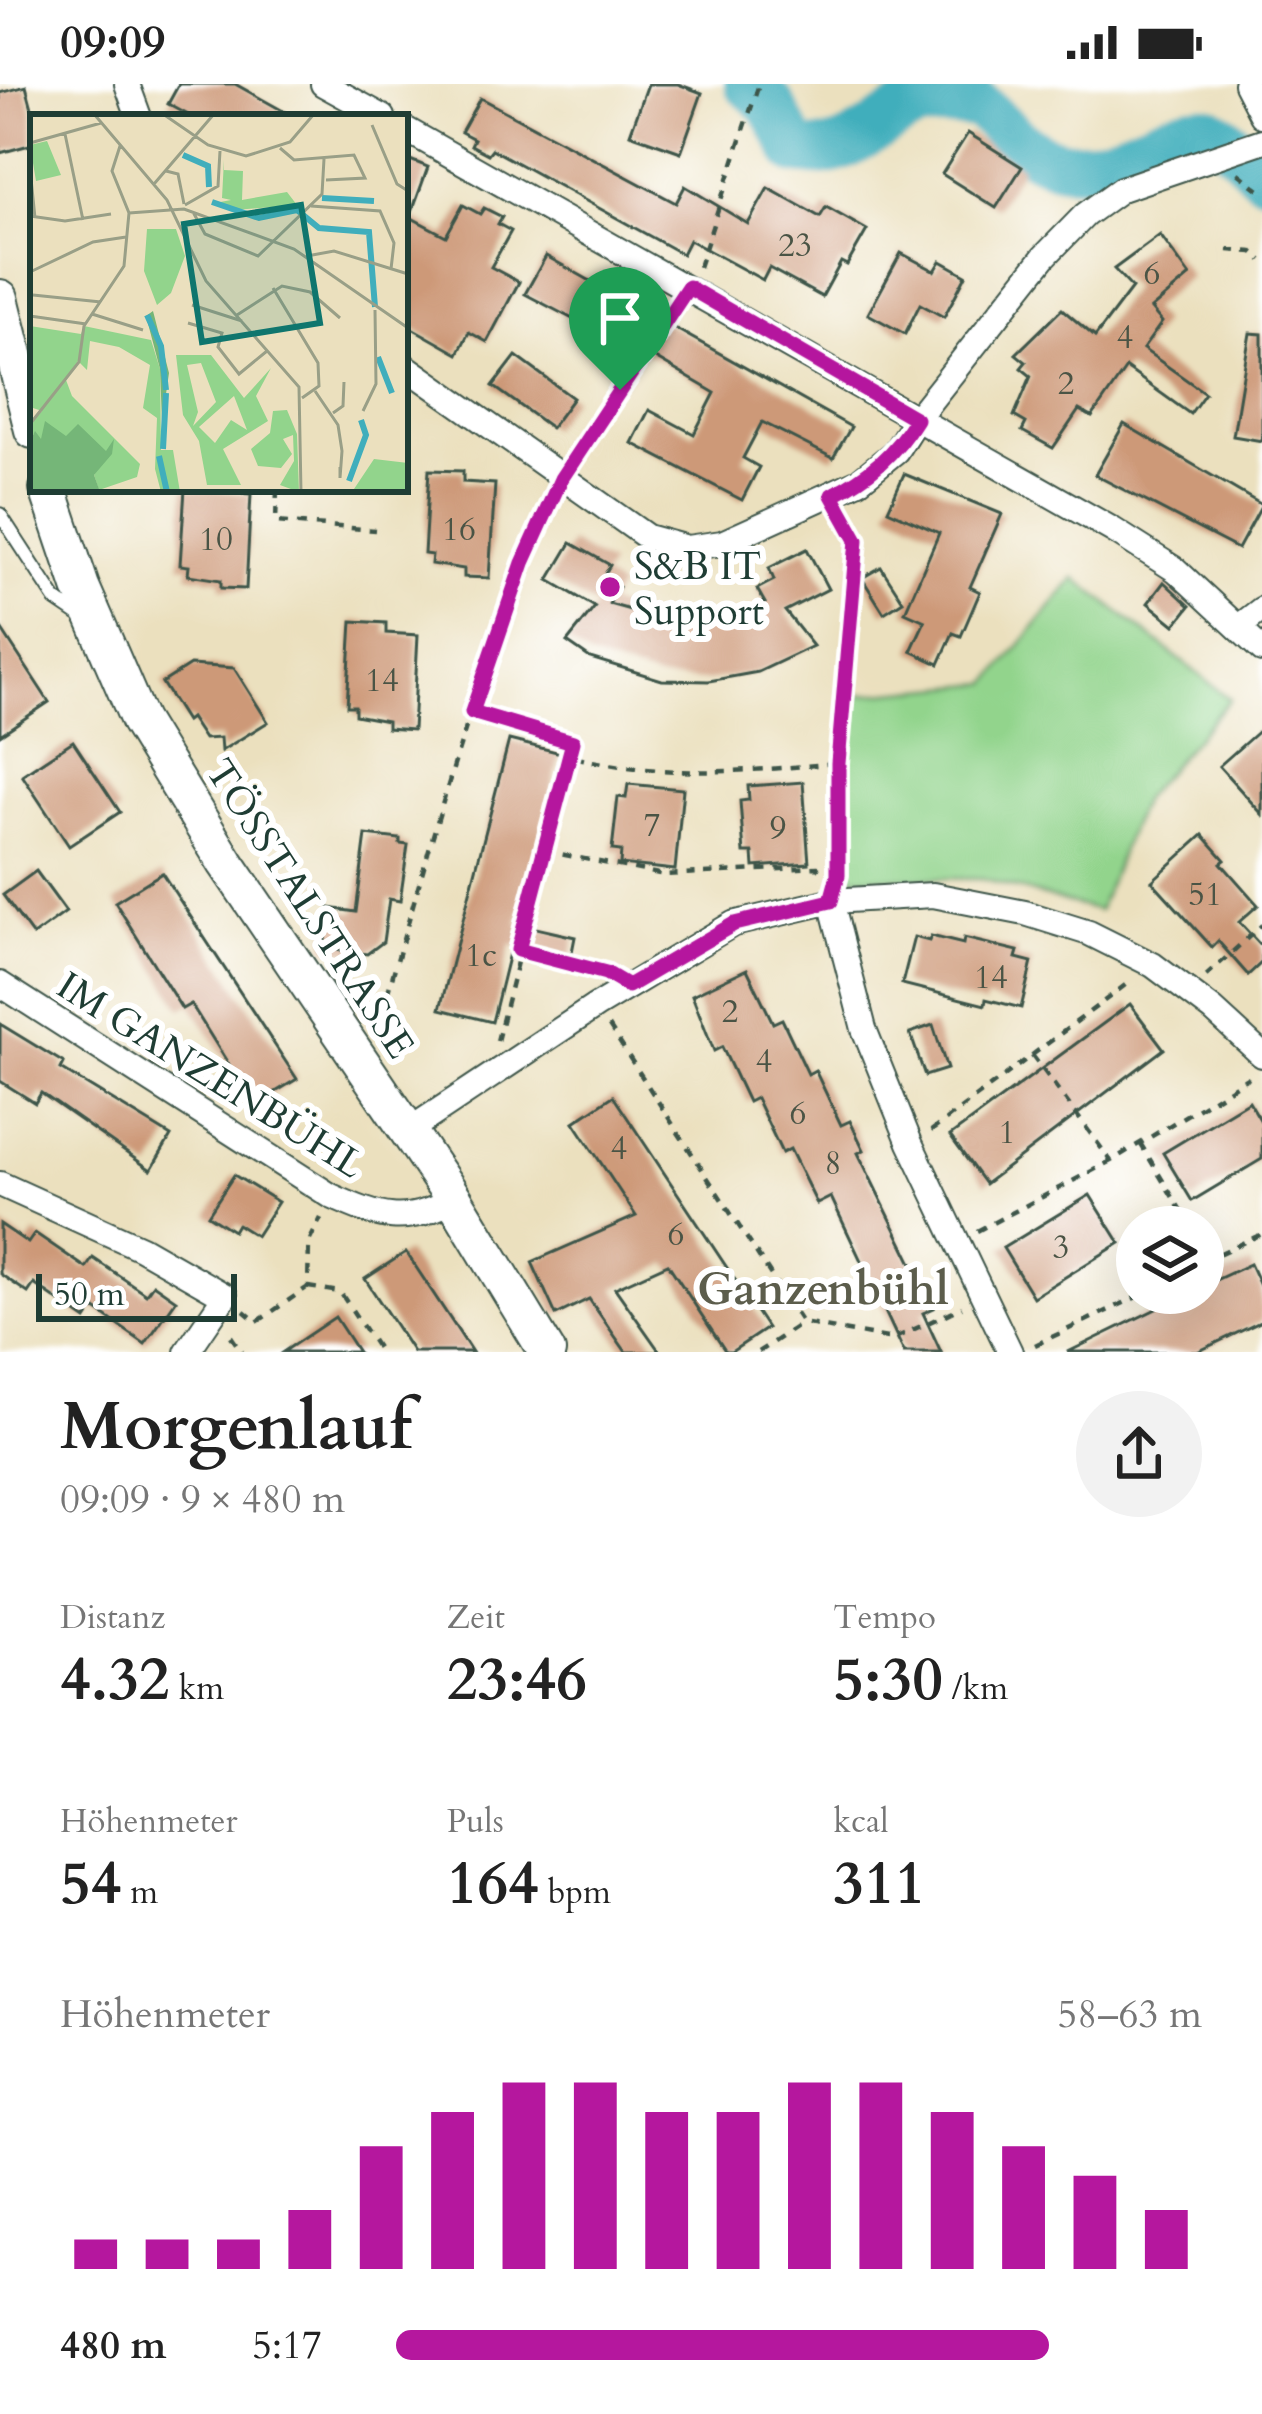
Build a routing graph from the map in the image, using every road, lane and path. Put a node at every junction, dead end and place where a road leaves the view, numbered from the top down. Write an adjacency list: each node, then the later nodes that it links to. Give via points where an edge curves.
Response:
1 (128, 84): 5 (street)
2 (323, 84): 6 (street)
3 (759, 84): 12 (path)
4 (1246, 84): 7 (street)
5 (139, 114)
6 (378, 114)
7 (1262, 115)
8 (408, 131): 12 (street)
9 (1244, 147): 16 (street, via 1121,189 1085,215)
10 (1228, 250): 11 (path)
11 (1262, 260)
12 (688, 287): 16 (street); 17 (path)
13 (0, 298): 15 (main road)
14 (408, 368): 17 (street)
15 (30, 418)
16 (916, 419): 20 (street, via 896,451); 24 (street, via 1176,570)
17 (561, 479): 20 (street, via 646,536 687,548 722,543); 27 (path)
18 (49, 492): 25 (main road, TÖSSTALSTRASSE)
19 (277, 492): 22 (path, via 276,522)
20 (832, 495): 29 (path, via 857,540)
21 (0, 514): 25 (lane, via 56,600)
22 (375, 530)
23 (1262, 609): 24 (street)
24 (1240, 626): 26 (street)
25 (98, 628): 46 (main road, TÖSSTALSTRASSE, via 139,721)
26 (1262, 650)
27 (472, 712): 28 (path, via 573,742); 40 (path)
28 (569, 756): 29 (path, via 701,774); 30 (path)
29 (838, 763): 32 (path)
30 (545, 851): 31 (path, via 664,875); 34 (path)
31 (818, 868)
32 (831, 901): 36 (street, via 734,924); 37 (street, via 933,895 1025,913 1103,939); 54 (street, via 864,1029)
33 (1262, 925): 37 (path)
34 (518, 950): 36 (path); 41 (path)
35 (0, 984): 50 (street, IM GANZENBÜHL)
36 (628, 986): 39 (street)
37 (1189, 992): 43 (street)
38 (1109, 997): 42 (path)
39 (596, 1006): 46 (street); 60 (path)
40 (375, 1036)
41 (498, 1038)
42 (1032, 1055): 45 (path); 48 (path)
43 (1262, 1055)
44 (1234, 1086): 47 (path)
45 (938, 1126)
46 (408, 1131): 51 (main road, TÖSSTALSTRASSE)
47 (1140, 1143): 48 (path); 52 (path)
48 (1111, 1161): 54 (path)
49 (0, 1184): 57 (street, via 141,1247)
50 (331, 1196): 51 (street, IM GANZENBÜHL, via 377,1216 420,1217); 56 (path, via 308,1242)
51 (454, 1199): 63 (main road, TÖSSTALSTRASSE)
52 (1178, 1206)
53 (1262, 1234): 55 (path)
54 (956, 1242): 58 (street)
55 (1224, 1251)
56 (308, 1287): 57 (path, via 257,1322); 62 (path, via 340,1292)
57 (225, 1296): 61 (street)
58 (984, 1297): 60 (path, via 893,1339); 65 (street)
59 (1116, 1306): 65 (path)
60 (802, 1323): 64 (path)
61 (187, 1352)
62 (380, 1352)
63 (547, 1352)
64 (758, 1352)
65 (1014, 1352)

